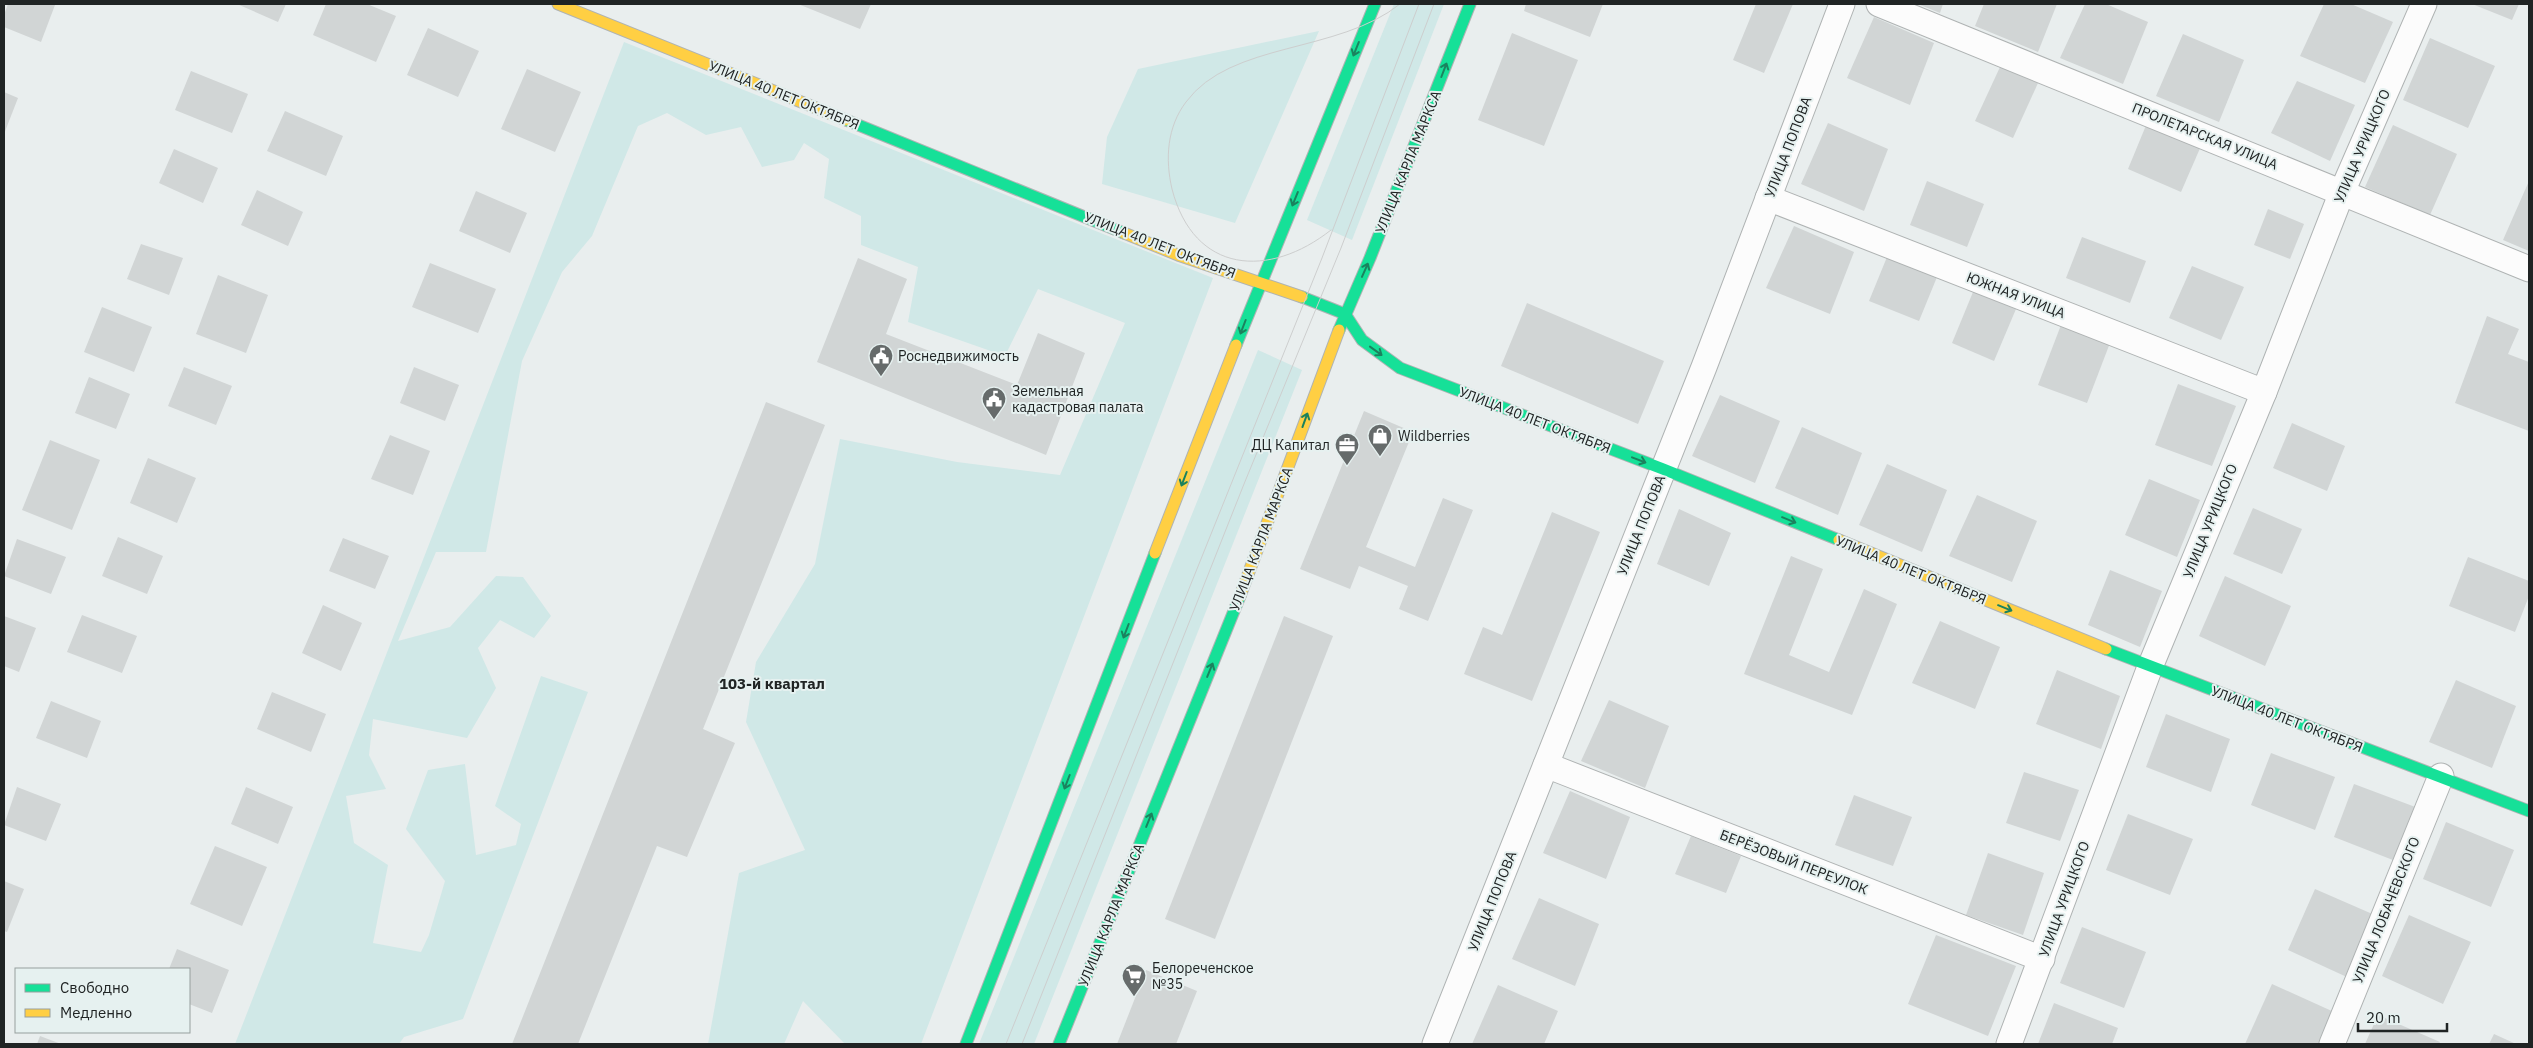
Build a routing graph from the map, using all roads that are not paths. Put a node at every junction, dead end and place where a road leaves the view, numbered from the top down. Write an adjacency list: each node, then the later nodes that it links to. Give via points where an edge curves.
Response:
1 (558, 4): 10 (street, УЛИЦА 40 ЛЕТ ОКТЯБРЯ, via 1178,255)
2 (1375, 4): 10 (street, one-way to 10)
3 (1470, 4): 11 (street, УЛИЦА КАРЛА МАРКСА, one-way to 3)
4 (1842, 4): 8 (street, УЛИЦА ПОПОВА)
5 (1879, 4): 7 (street, ПРОЛЕТАРСКАЯ УЛИЦА)
6 (2424, 4): 7 (street, УЛИЦА УРИЦКОГО)
7 (2342, 192): 9 (street, ПРОЛЕТАРСКАЯ УЛИЦА); 12 (street, УЛИЦА УРИЦКОГО)
8 (1768, 198): 12 (street, ЮЖНАЯ УЛИЦА); 13 (street, УЛИЦА ПОПОВА)
9 (2529, 269)
10 (1260, 282): 11 (street, УЛИЦА 40 ЛЕТ ОКТЯБРЯ); 19 (street, one-way to 19)
11 (1345, 314): 13 (street, УЛИЦА 40 ЛЕТ ОКТЯБРЯ, one-way to 13, via 1362,340 1400,368); 20 (street, УЛИЦА КАРЛА МАРКСА, one-way to 11, via 1245,585)
12 (2264, 392): 14 (street, УЛИЦА УРИЦКОГО)
13 (1663, 469): 14 (street, УЛИЦА 40 ЛЕТ ОКТЯБРЯ, one-way to 14); 15 (street, УЛИЦА ПОПОВА)
14 (2150, 667): 16 (street, УЛИЦА 40 ЛЕТ ОКТЯБРЯ); 18 (street, УЛИЦА УРИЦКОГО)
15 (1546, 765): 18 (street, БЕРЁЗОВЫЙ ПЕРЕУЛОК); 21 (street, УЛИЦА ПОПОВА)
16 (2441, 776): 17 (street, УЛИЦА 40 ЛЕТ ОКТЯБРЯ); 23 (street, УЛИЦА ЛОБАЧЕВСКОГО)
17 (2529, 811)
18 (2042, 959): 22 (street, УЛИЦА УРИЦКОГО)
19 (966, 1044)
20 (1059, 1044)
21 (1435, 1044)
22 (2009, 1044)
23 (2332, 1044)

